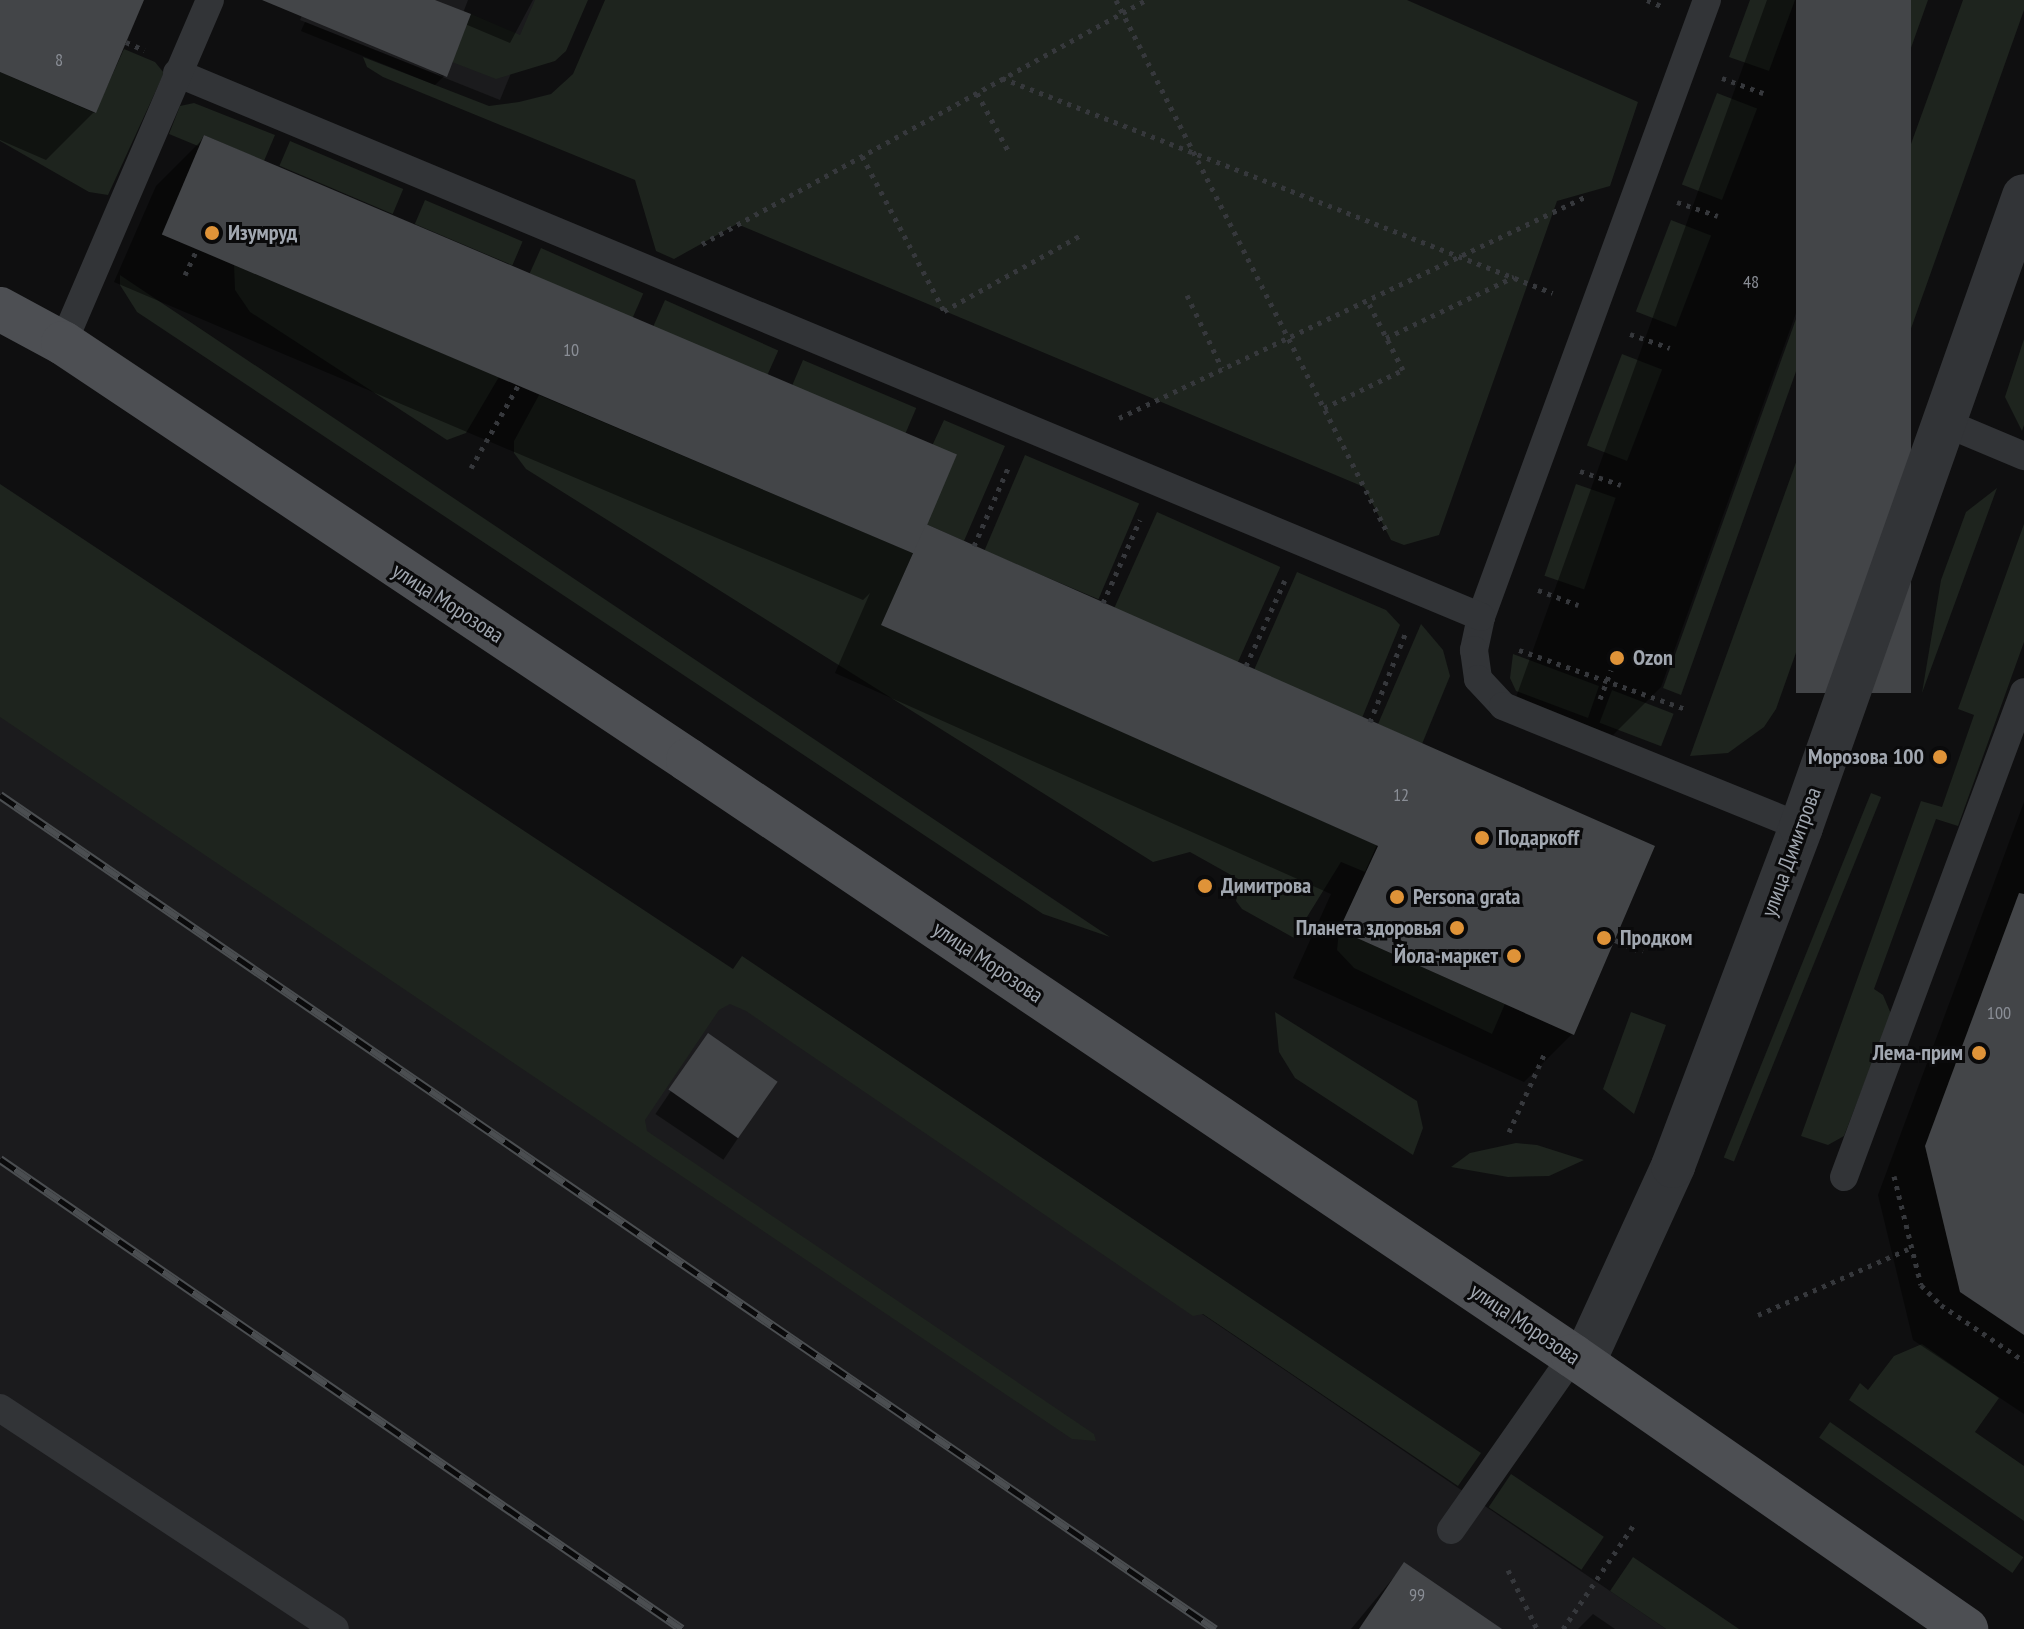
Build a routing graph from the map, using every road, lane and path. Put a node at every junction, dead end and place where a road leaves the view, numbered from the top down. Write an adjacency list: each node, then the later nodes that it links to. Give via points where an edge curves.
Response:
1 (210, 0): 6 (lane)
2 (1116, 0): 5 (path)
3 (1146, 0): 5 (path)
4 (1707, 0): 27 (lane)
5 (1123, 13): 8 (path); 11 (path)
6 (177, 73): 21 (lane); 31 (lane)
7 (1718, 77): 10 (path)
8 (1002, 78): 9 (path); 11 (path)
9 (977, 93): 12 (path); 13 (path)
10 (1763, 93)
11 (1194, 153): 20 (path); 29 (path)
12 (1010, 154)
13 (862, 156): 18 (path, via 944,311); 21 (path)
14 (1596, 192): 20 (path)
15 (2024, 196): 36 (street, улица Димитрова)
16 (1673, 201): 17 (path)
17 (1718, 216)
18 (1081, 235)
19 (197, 249): 22 (path)
20 (1460, 256): 23 (path); 25 (path)
21 (652, 271): 37 (lane)
22 (185, 275)
23 (1514, 277): 27 (path); 30 (path)
24 (1187, 295): 33 (path)
25 (1367, 300): 29 (path); 30 (path)
26 (0, 309): 31 (main road, улица Морозова)
27 (1594, 309): 50 (lane)
28 (1622, 331): 32 (path)
29 (1288, 338): 33 (path); 35 (path)
30 (1386, 338): 35 (path, via 1403,370)
31 (63, 343): 64 (main road, улица Морозова)
32 (1670, 348)
33 (1222, 368): 37 (path)
34 (518, 386): 40 (path)
35 (1324, 408): 47 (path)
36 (1943, 422): 38 (lane); 55 (street, улица Димитрова)
37 (1064, 443): 47 (lane)
38 (2024, 456)
39 (1012, 460): 44 (path)
40 (471, 468)
41 (1573, 468): 42 (path)
42 (1621, 485)
43 (1142, 516): 48 (path)
44 (974, 546)
45 (1287, 575): 51 (path)
46 (1529, 587): 49 (path)
47 (1416, 591): 50 (lane)
48 (1103, 603)
49 (1578, 605)
50 (1481, 617): 55 (lane, via 1474,650 1478,679 1503,706)
51 (1246, 666)
52 (1611, 670): 53 (path)
53 (1606, 681)
54 (2024, 692): 61 (lane)
55 (1801, 827): 64 (street, улица Димитрова, via 1673,1166)
56 (1615, 940): 57 (path)
57 (1642, 952)
58 (1544, 1055): 59 (path)
59 (1509, 1132)
60 (1895, 1162): 62 (path)
61 (1844, 1177)
62 (1908, 1249): 63 (path); 65 (path, via 1921,1285 1941,1305)
63 (1758, 1315)
64 (1578, 1359): 68 (lane); 73 (main road, улица Морозова)
65 (2024, 1361)
66 (0, 1408): 70 (lane)
67 (1633, 1526): 72 (path)
68 (1451, 1530)
69 (1508, 1570): 71 (path)
70 (335, 1629)
71 (1537, 1629)
72 (1563, 1629)
73 (1966, 1629)

